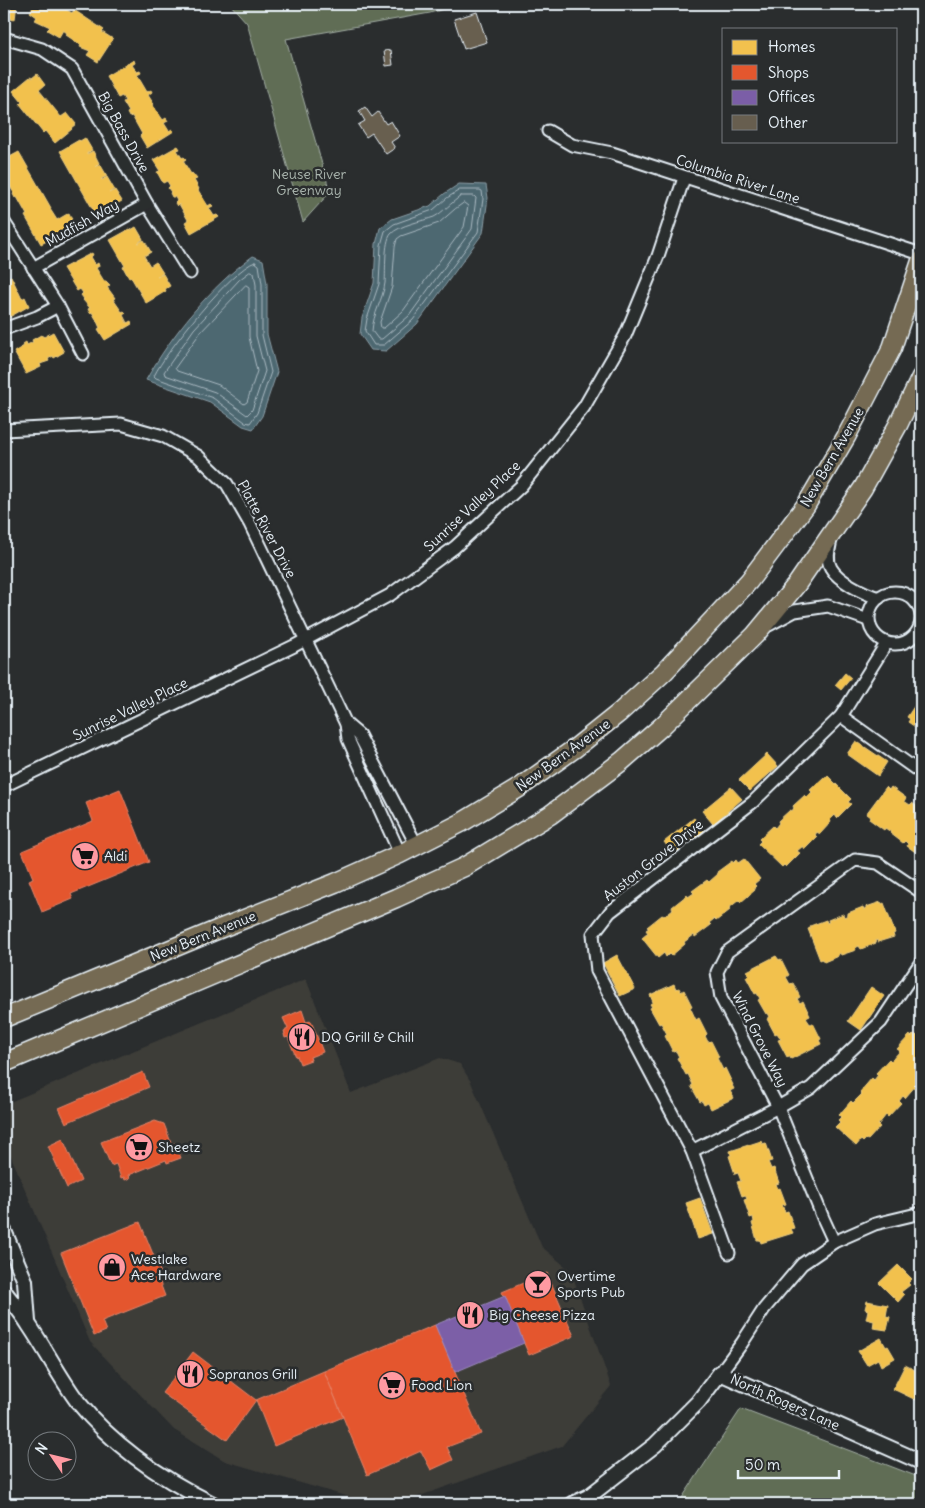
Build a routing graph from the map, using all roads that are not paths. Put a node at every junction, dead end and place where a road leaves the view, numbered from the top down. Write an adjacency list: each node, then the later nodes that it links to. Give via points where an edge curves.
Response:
1 (4, 38): 4 (street, Big Bass Drive, via 42,49 72,69)
2 (548, 131): 3 (street, Columbia River Lane, via 572,146 612,153)
3 (684, 178): 6 (street, Columbia River Lane); 20 (street, Sunrise Valley Place, via 658,256 625,336 584,407 521,486 455,547 390,595)
4 (146, 204): 8 (street, Mudfish Way); 9 (street, Big Bass Drive)
5 (4, 222): 8 (street)
6 (921, 254)
7 (921, 261): 26 (main road, New Bern Avenue, via 892,348 846,437 806,505 749,581 664,672 619,714 519,788)
8 (33, 268): 10 (street)
9 (190, 274)
10 (58, 306): 11 (street); 12 (street)
11 (4, 329)
12 (83, 354)
13 (921, 377): 15 (main road, via 863,488)
14 (4, 430): 20 (street, Platte River Drive, via 121,424 163,436 198,456 228,484)
15 (833, 534): 17 (street, via 828,555 831,569 847,584); 19 (main road)
16 (916, 596): 17 (street, via 890,592); 21 (street, via 921,616 917,633 903,643)
17 (878, 598): 18 (street, via 870,609)
18 (868, 620): 19 (street, via 828,606 795,610); 21 (street, via 873,633)
19 (755, 635): 31 (main road, via 622,761 550,815 464,867)
20 (307, 640): 23 (street, Platte River Drive); 25 (street, Sunrise Valley Place)
21 (886, 644): 22 (street, Auston Grove Drive)
22 (841, 716): 24 (street); 33 (street, Auston Grove Drive, via 753,802 610,912 594,934 597,971)
23 (346, 724): 26 (street, Platte River Drive, via 359,735); 27 (street, Platte River Drive, via 348,739)
24 (921, 773)
25 (4, 786)
26 (417, 846): 27 (main road, New Bern Avenue)
27 (400, 854): 30 (main road, New Bern Avenue)
28 (921, 892): 32 (street, Wind Grove Way, via 878,863 855,860 727,952 717,972 721,998)
29 (921, 962): 32 (street, via 881,1022 810,1088)
30 (4, 1018)
31 (4, 1063)
32 (778, 1107): 33 (street); 36 (street, Wind Grove Way)
33 (692, 1151): 37 (street, Auston Grove Drive)
34 (921, 1216): 36 (street, via 876,1224)
35 (4, 1231): 39 (street, via 25,1281)
36 (834, 1242): 40 (street, via 802,1264 764,1310)
37 (729, 1253)
38 (4, 1291): 39 (street)
39 (28, 1323): 42 (street, via 68,1387 107,1435 141,1462)
40 (720, 1373): 41 (street, North Rogers Lane); 43 (street, North Rogers Lane, via 698,1402 655,1445 588,1497)
41 (921, 1462)
42 (213, 1504)
43 (573, 1504)

